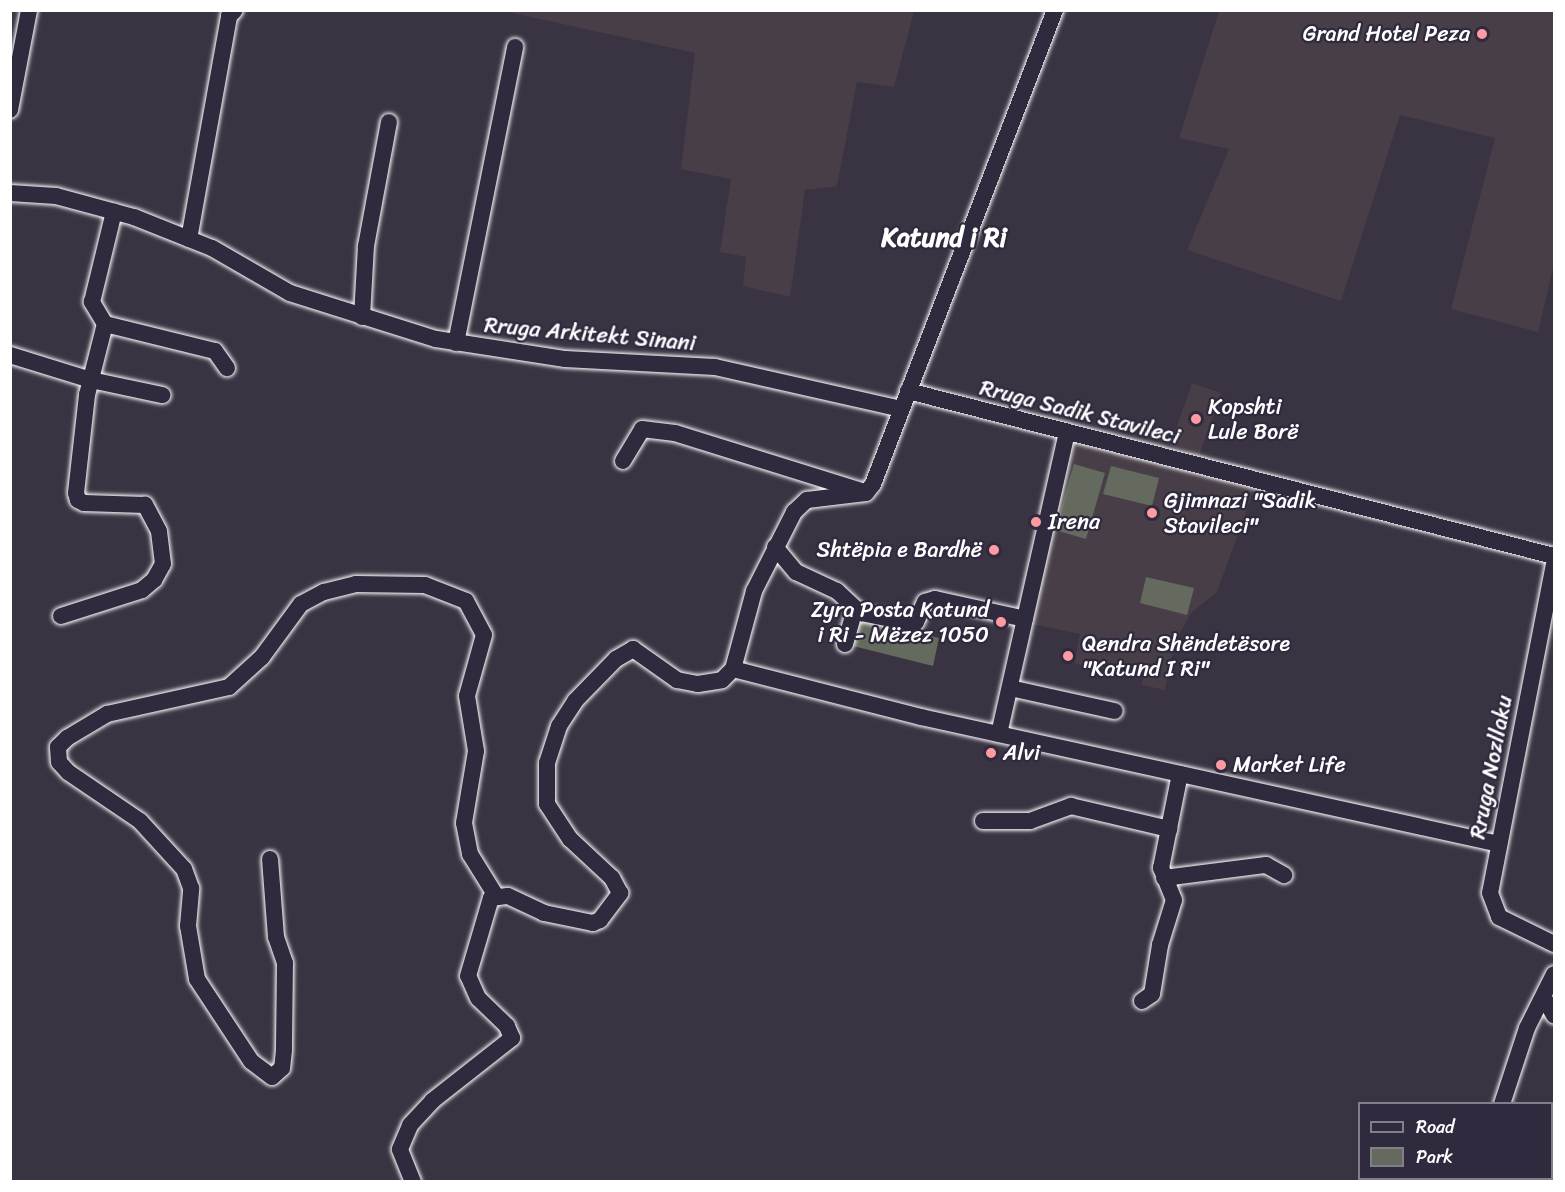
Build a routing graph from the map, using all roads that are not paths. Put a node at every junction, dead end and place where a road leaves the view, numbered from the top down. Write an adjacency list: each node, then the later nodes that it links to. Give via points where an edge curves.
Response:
1 (29, 10): 5 (street)
2 (235, 10): 9 (street, via 229,16)
3 (1055, 10): 16 (street)
4 (515, 47): 12 (street)
5 (10, 110)
6 (389, 122): 10 (street, via 366,246)
7 (10, 193): 8 (street, Rruga Arkitekt Sinani, via 56,196)
8 (114, 212): 9 (street, Rruga Arkitekt Sinani); 11 (street, via 92,302)
9 (189, 239): 10 (street, Rruga Arkitekt Sinani, via 290,293)
10 (362, 317): 12 (street, Rruga Arkitekt Sinani)
11 (105, 324): 14 (street, via 215,351); 15 (street)
12 (456, 343): 18 (street, Rruga Arkitekt Sinani, via 572,360 715,368)
13 (10, 355): 15 (street)
14 (227, 368)
15 (91, 380): 17 (street); 26 (street, via 77,470 78,500 145,505 159,531 163,564 154,580 142,590)
16 (908, 392): 18 (street); 19 (street, Rruga Sadik Stavileci)
17 (162, 395)
18 (901, 409): 21 (street)
19 (1067, 432): 23 (street, Rruga Sadik Stavileci); 27 (street)
20 (623, 461): 21 (street, via 642,429 675,433)
21 (866, 493): 22 (street, via 807,500 794,512)
22 (775, 546): 25 (street, via 796,572 837,591); 29 (street, via 754,591)
23 (1554, 556)
24 (1554, 564): 36 (street, Rruga Nozllaku)
25 (855, 609): 27 (street, via 910,623 916,622 925,602 935,599); 28 (street)
26 (61, 616)
27 (1025, 619): 30 (street)
28 (845, 644)
29 (733, 669): 32 (street); 40 (street, via 712,683 686,683 633,649 616,659 583,693 559,726 547,763 547,804 570,839 618,886 620,893 600,920 571,921 508,896)
30 (1010, 688): 31 (street); 32 (street)
31 (1115, 711)
32 (999, 734): 33 (street)
33 (1180, 774): 35 (street); 36 (street)
34 (983, 820): 35 (street, via 1030,821 1071,806)
35 (1169, 829): 39 (street, via 1161,868)
36 (1499, 844): 41 (street, Rruga Nozllaku, via 1490,893 1493,909 1511,925)
37 (270, 859): 40 (street, via 276,937 285,963 282,1068 272,1077 251,1061 197,979 188,926 191,888 184,869 140,821 68,772 59,762 58,747 107,714 229,687 262,657 302,604 324,592 356,584 425,585 466,601 484,635 467,696 476,751 464,823 470,854)
38 (1284, 874): 39 (street, via 1266,865)
39 (1164, 878): 44 (street, via 1173,890 1174,900 1160,945 1152,994)
40 (496, 896): 47 (street, via 488,904 468,976 478,998 507,1026 512,1038 432,1101 406,1130 401,1160)
41 (1554, 944)
42 (1554, 974): 43 (street)
43 (1544, 999): 45 (street); 46 (street, via 1527,1028)
44 (1142, 1001)
45 (1554, 1015)
46 (1503, 1102)
47 (413, 1182)

